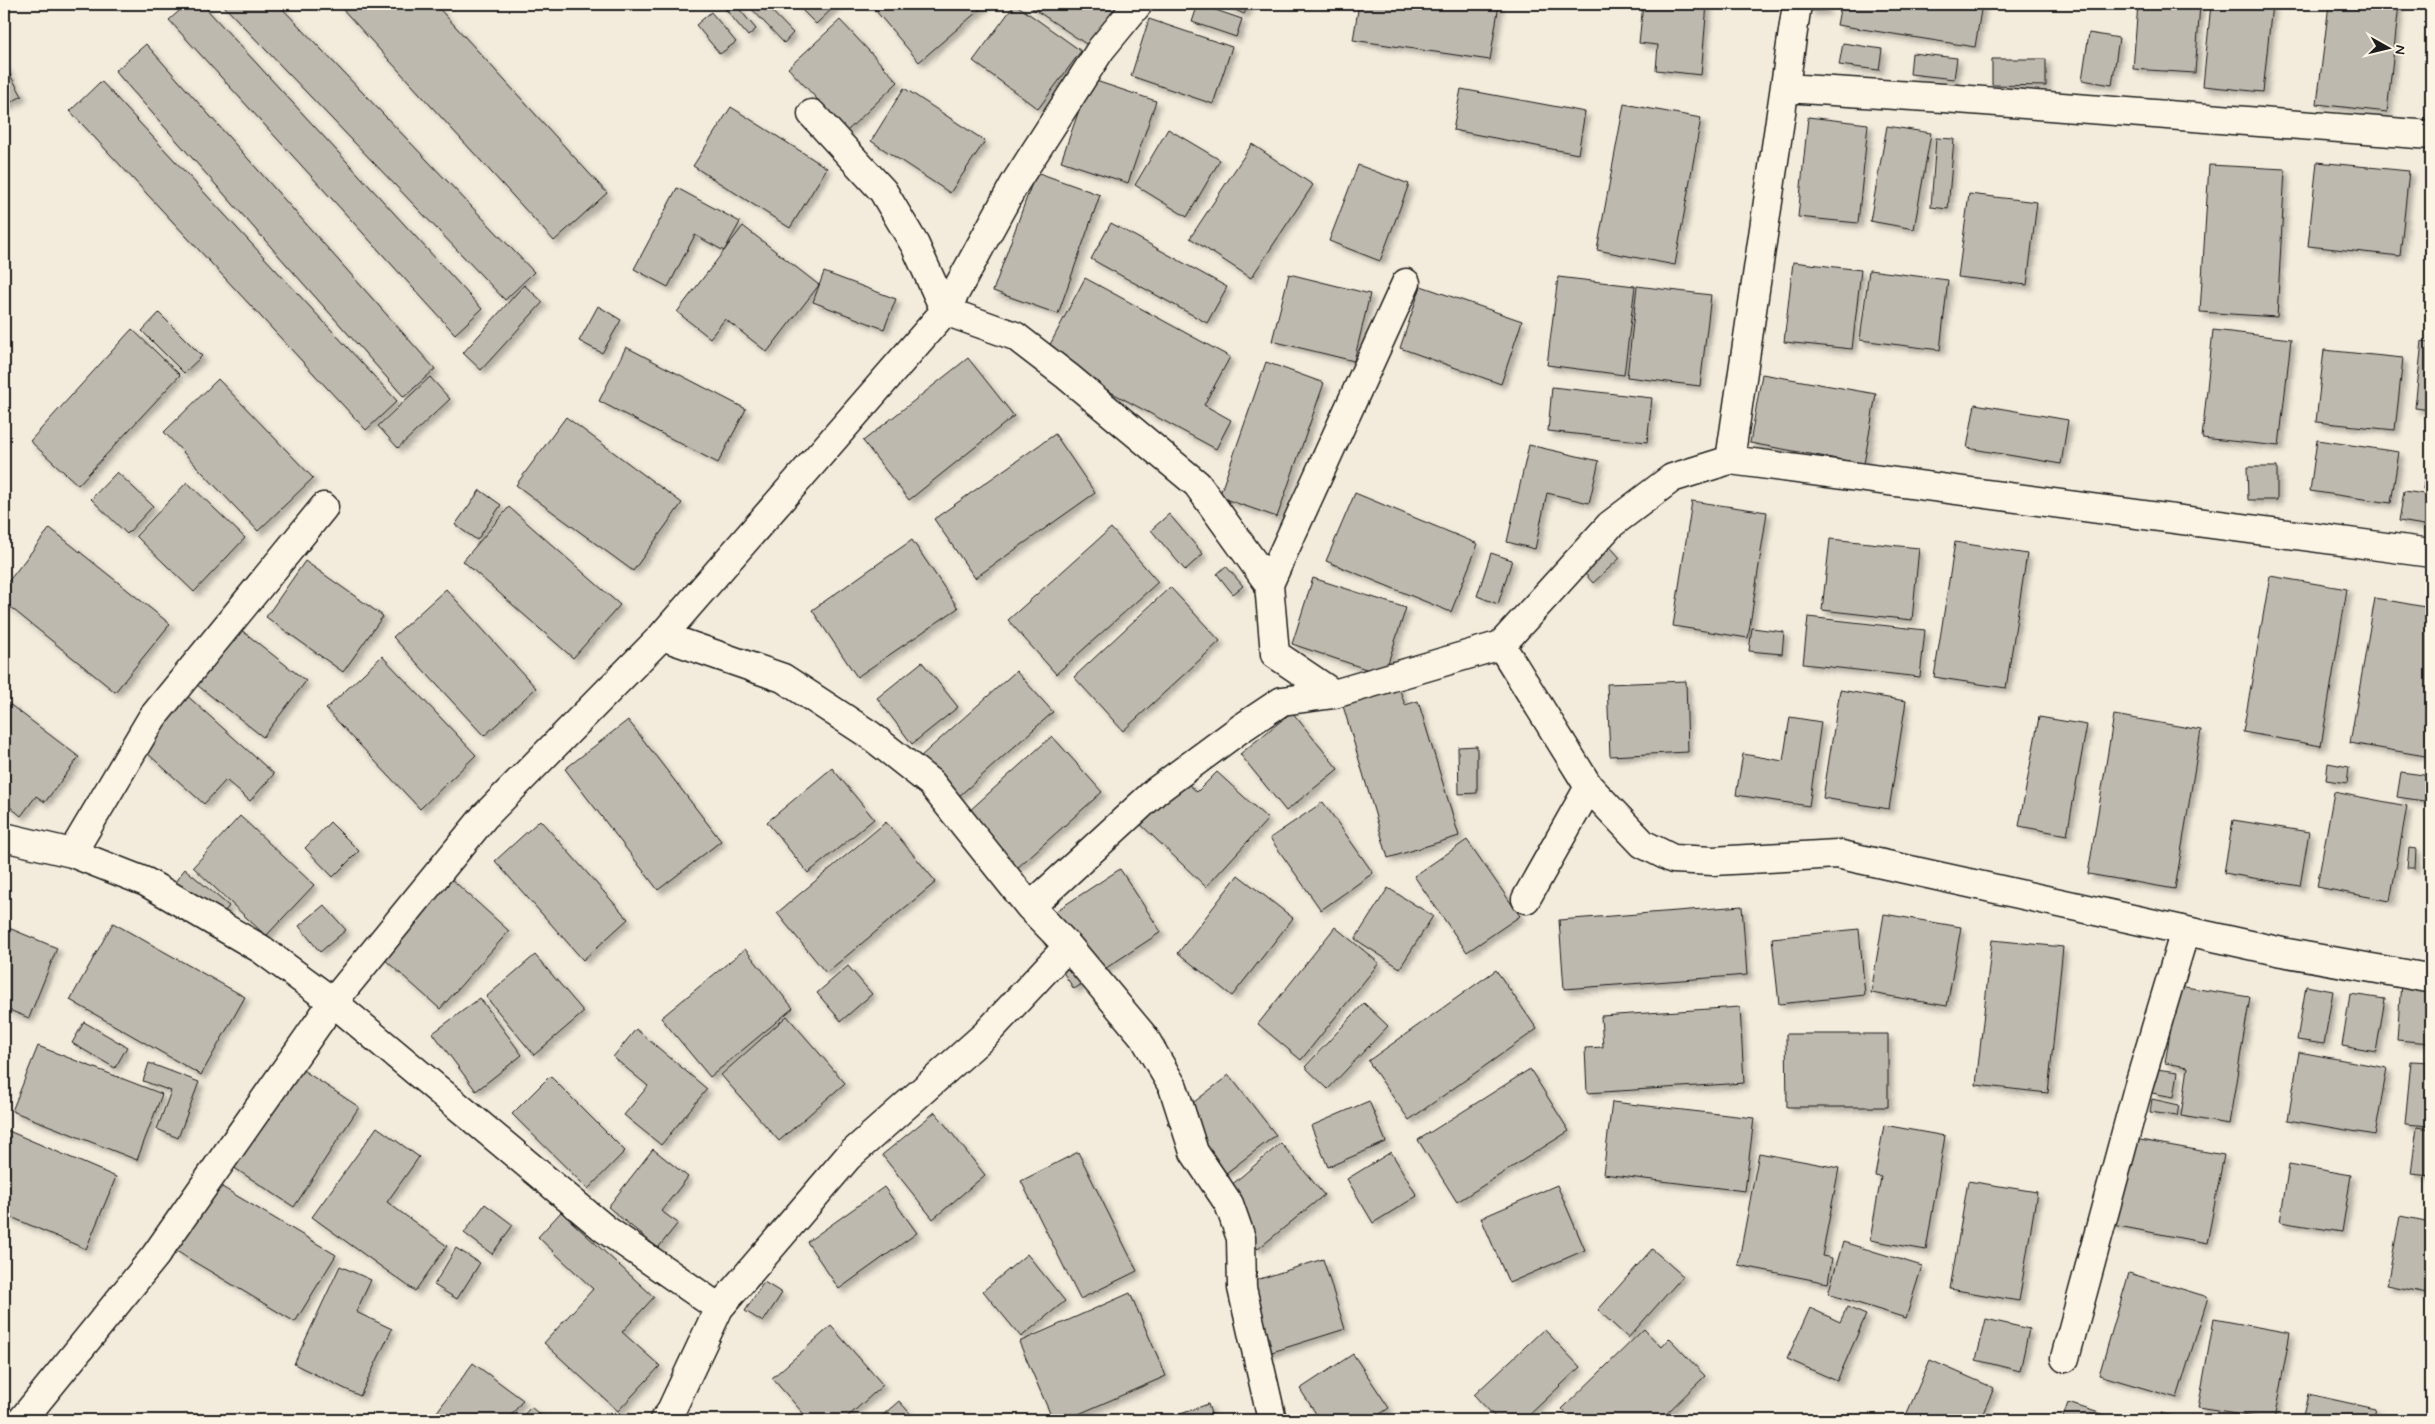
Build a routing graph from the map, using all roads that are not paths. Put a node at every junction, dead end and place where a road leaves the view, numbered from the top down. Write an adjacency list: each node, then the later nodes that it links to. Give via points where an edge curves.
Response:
1 (1138, 4): 7 (street, via 1102,50 1016,183)
2 (1797, 4): 3 (street)
3 (1785, 88): 5 (street); 8 (street)
4 (812, 114): 7 (street, via 883,192 915,245)
5 (2431, 135)
6 (1406, 283): 11 (street)
7 (945, 311): 11 (street, via 1015,336 1197,484); 12 (street)
8 (1730, 460): 10 (street); 13 (street, via 1672,478 1610,525)
9 (324, 507): 19 (street, via 152,718)
10 (2431, 553)
11 (1269, 584): 14 (street)
12 (662, 636): 21 (street, via 783,678 870,735 931,783); 25 (street, via 484,817)
13 (1501, 645): 15 (street); 17 (street)
14 (1276, 654): 15 (street); 16 (street)
15 (1334, 694): 16 (street)
16 (1282, 701): 21 (street, via 1156,791)
17 (1588, 787): 20 (street); 22 (street, via 1644,844 1673,859 1713,861 1836,854)
18 (4, 837): 19 (street)
19 (72, 853): 25 (street, via 146,882 261,948)
20 (1526, 899)
21 (1030, 907): 23 (street)
22 (2185, 931): 24 (street); 27 (street, via 2138,1088)
23 (1068, 946): 26 (street, via 985,1035 848,1158); 30 (street, via 1144,1037 1173,1087 1194,1152 1229,1204 1241,1238 1242,1288)
24 (2428, 978)
25 (333, 1002): 26 (street, via 605,1229); 28 (street, via 155,1256)
26 (719, 1308): 29 (street)
27 (2065, 1358)
28 (22, 1420)
29 (664, 1420)
30 (1272, 1420)

